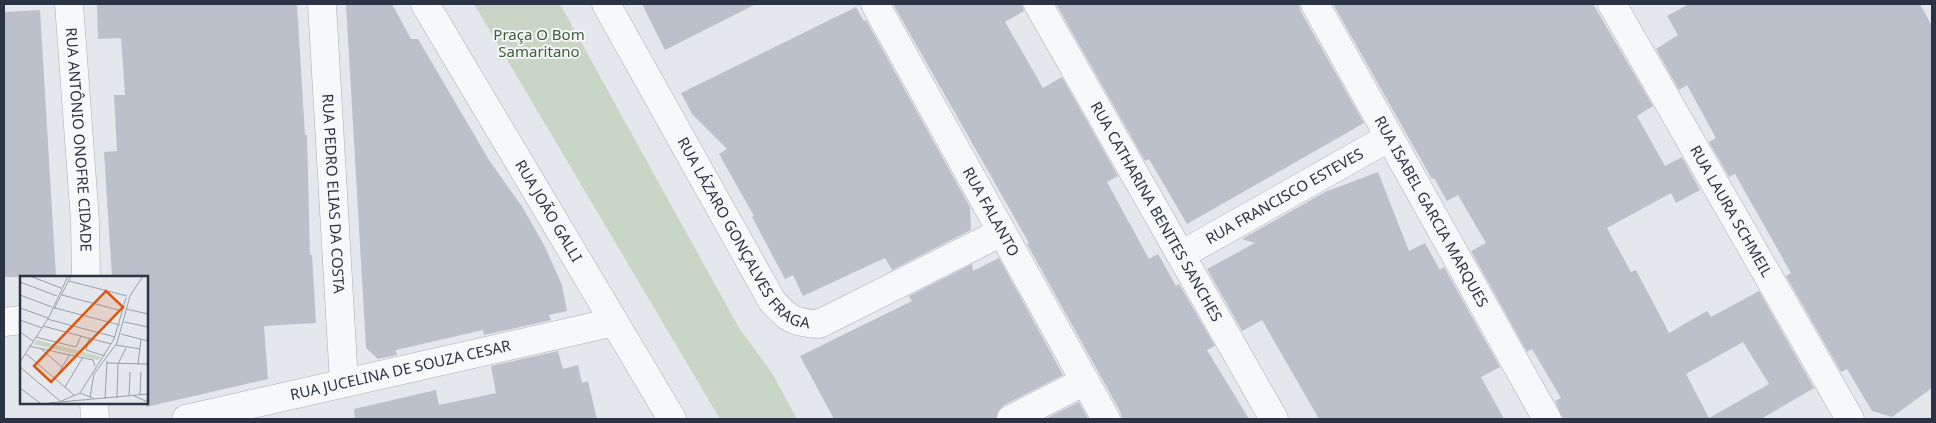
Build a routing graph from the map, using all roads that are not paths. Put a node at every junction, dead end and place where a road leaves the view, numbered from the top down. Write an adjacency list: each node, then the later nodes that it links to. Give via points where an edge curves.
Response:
1 (69, 4): 12 (street, RUA ANTÔNIO ONOFRE CIDADE)
2 (322, 4): 17 (street, RUA PEDRO ELIAS DA COSTA)
3 (425, 4): 15 (street, RUA JOÃO GALLI)
4 (606, 4): 10 (street, RUA LÁZARO GONÇALVES FRAGA, via 772,301 788,318 819,324)
5 (875, 4): 10 (street, RUA FALANTO)
6 (1038, 4): 11 (street, RUA CATHARINA BENITES SANCHES)
7 (1315, 4): 9 (street, RUA ISABEL GARCIA MARQUES)
8 (1612, 4): 26 (street, RUA LAURA SCHMEIL)
9 (1388, 138): 11 (street, RUA FRANCISCO ESTEVES); 25 (street, RUA ISABEL GARCIA MARQUES)
10 (1002, 232): 16 (street, RUA FALANTO)
11 (1180, 255): 24 (street, RUA CATHARINA BENITES SANCHES)
12 (86, 276)
13 (20, 320): 14 (street)
14 (4, 322)
15 (614, 322): 17 (street, RUA JUCELINA DE SOUZA CESAR); 21 (street, RUA JOÃO GALLI)
16 (1085, 381): 22 (street); 23 (street, RUA FALANTO)
17 (344, 383): 20 (street, RUA JUCELINA DE SOUZA CESAR)
18 (94, 403): 19 (street)
19 (95, 419)
20 (186, 419)
21 (672, 419)
22 (1011, 419)
23 (1106, 419)
24 (1274, 419)
25 (1547, 419)
26 (1850, 419)

